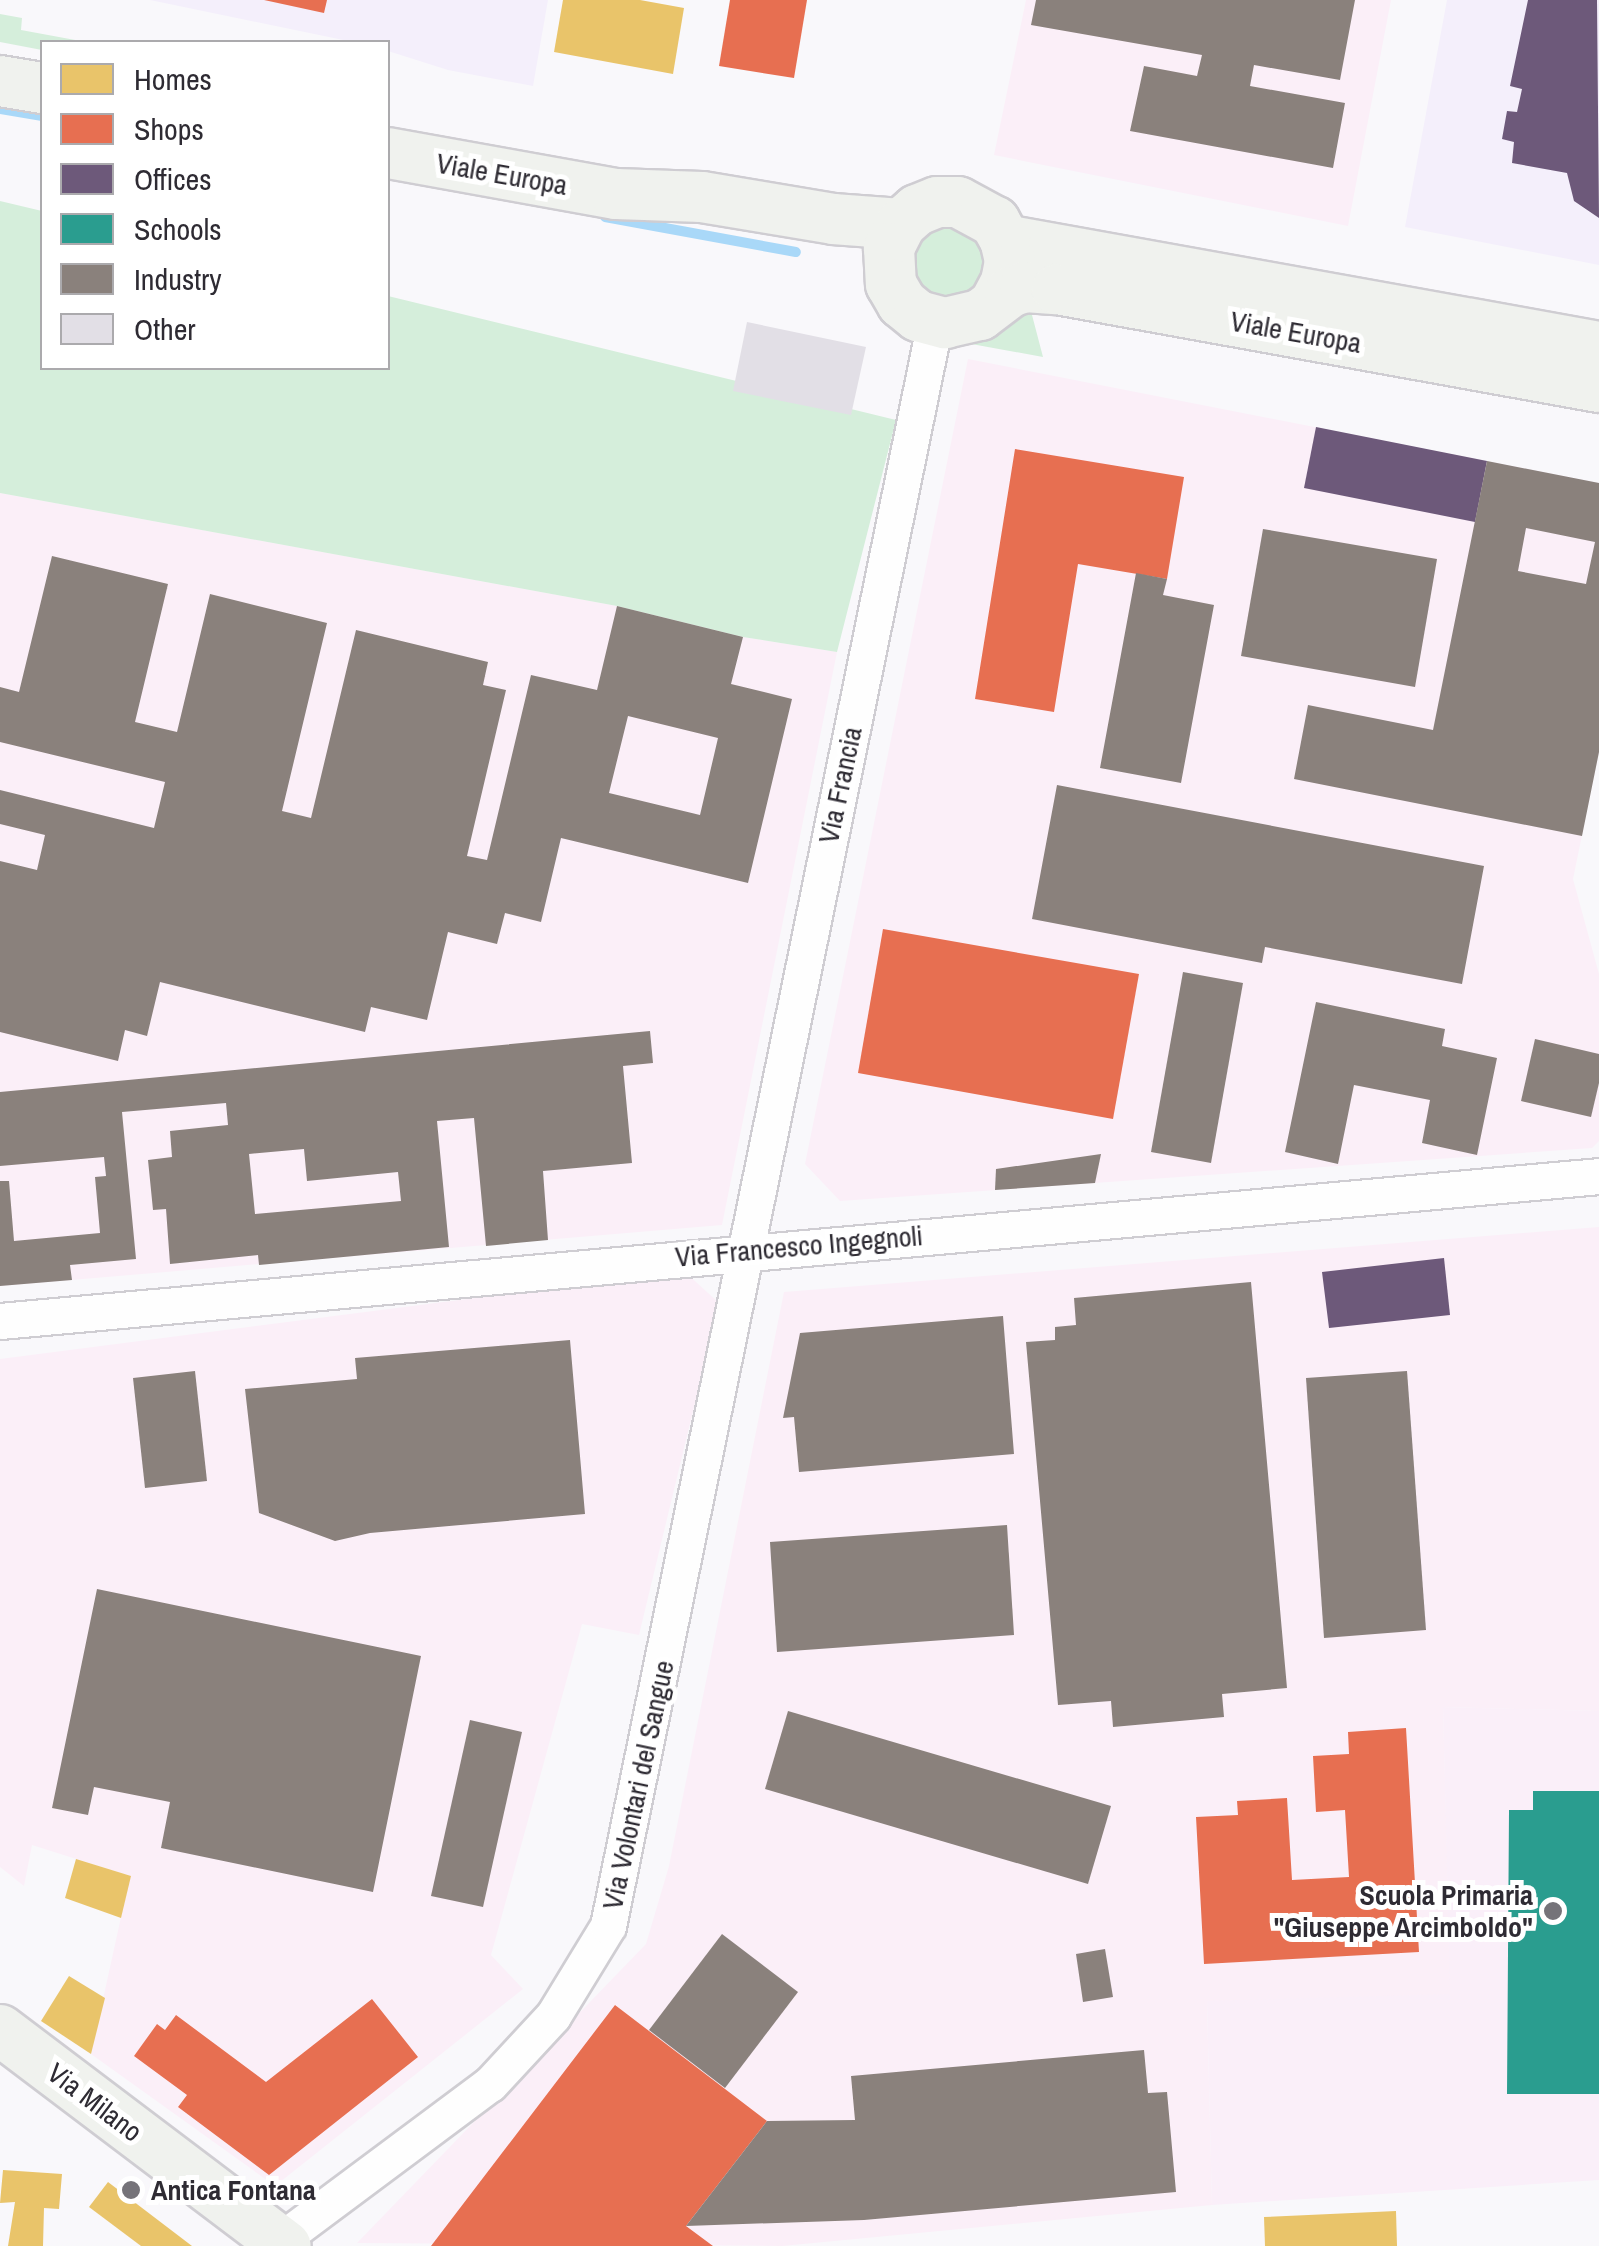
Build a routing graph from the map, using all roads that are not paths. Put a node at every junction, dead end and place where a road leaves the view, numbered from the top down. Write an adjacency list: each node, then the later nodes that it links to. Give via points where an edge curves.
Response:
1 (0, 80): 2 (street)
2 (40, 88)
3 (390, 153): 4 (street, Viale Europa)
4 (616, 194): 5 (street, Viale Europa, via 702,197); 7 (street, Viale Europa, via 697,221 828,247 874,267)
5 (901, 224): 6 (street, via 916,210 958,202 994,222); 7 (street, via 889,248)
6 (1006, 240): 8 (street, via 1008,271); 10 (street, Viale Europa)
7 (892, 284): 9 (street, Viale Europa, via 918,316)
8 (996, 300): 9 (street, Viale Europa, via 966,321); 11 (street, Viale Europa, via 1025,286 1056,289)
9 (936, 320): 13 (street, Via Francia)
10 (1599, 347)
11 (1599, 387)
12 (1599, 1176): 13 (street, Via Francesco Ingegnoli)
13 (745, 1250): 14 (street, Via Francesco Ingegnoli); 16 (street, Via Volontari del Sangue, via 608,1926 552,2016 490,2084)
14 (0, 1321)
15 (0, 2030): 16 (street, Via Milano)
16 (283, 2244)

